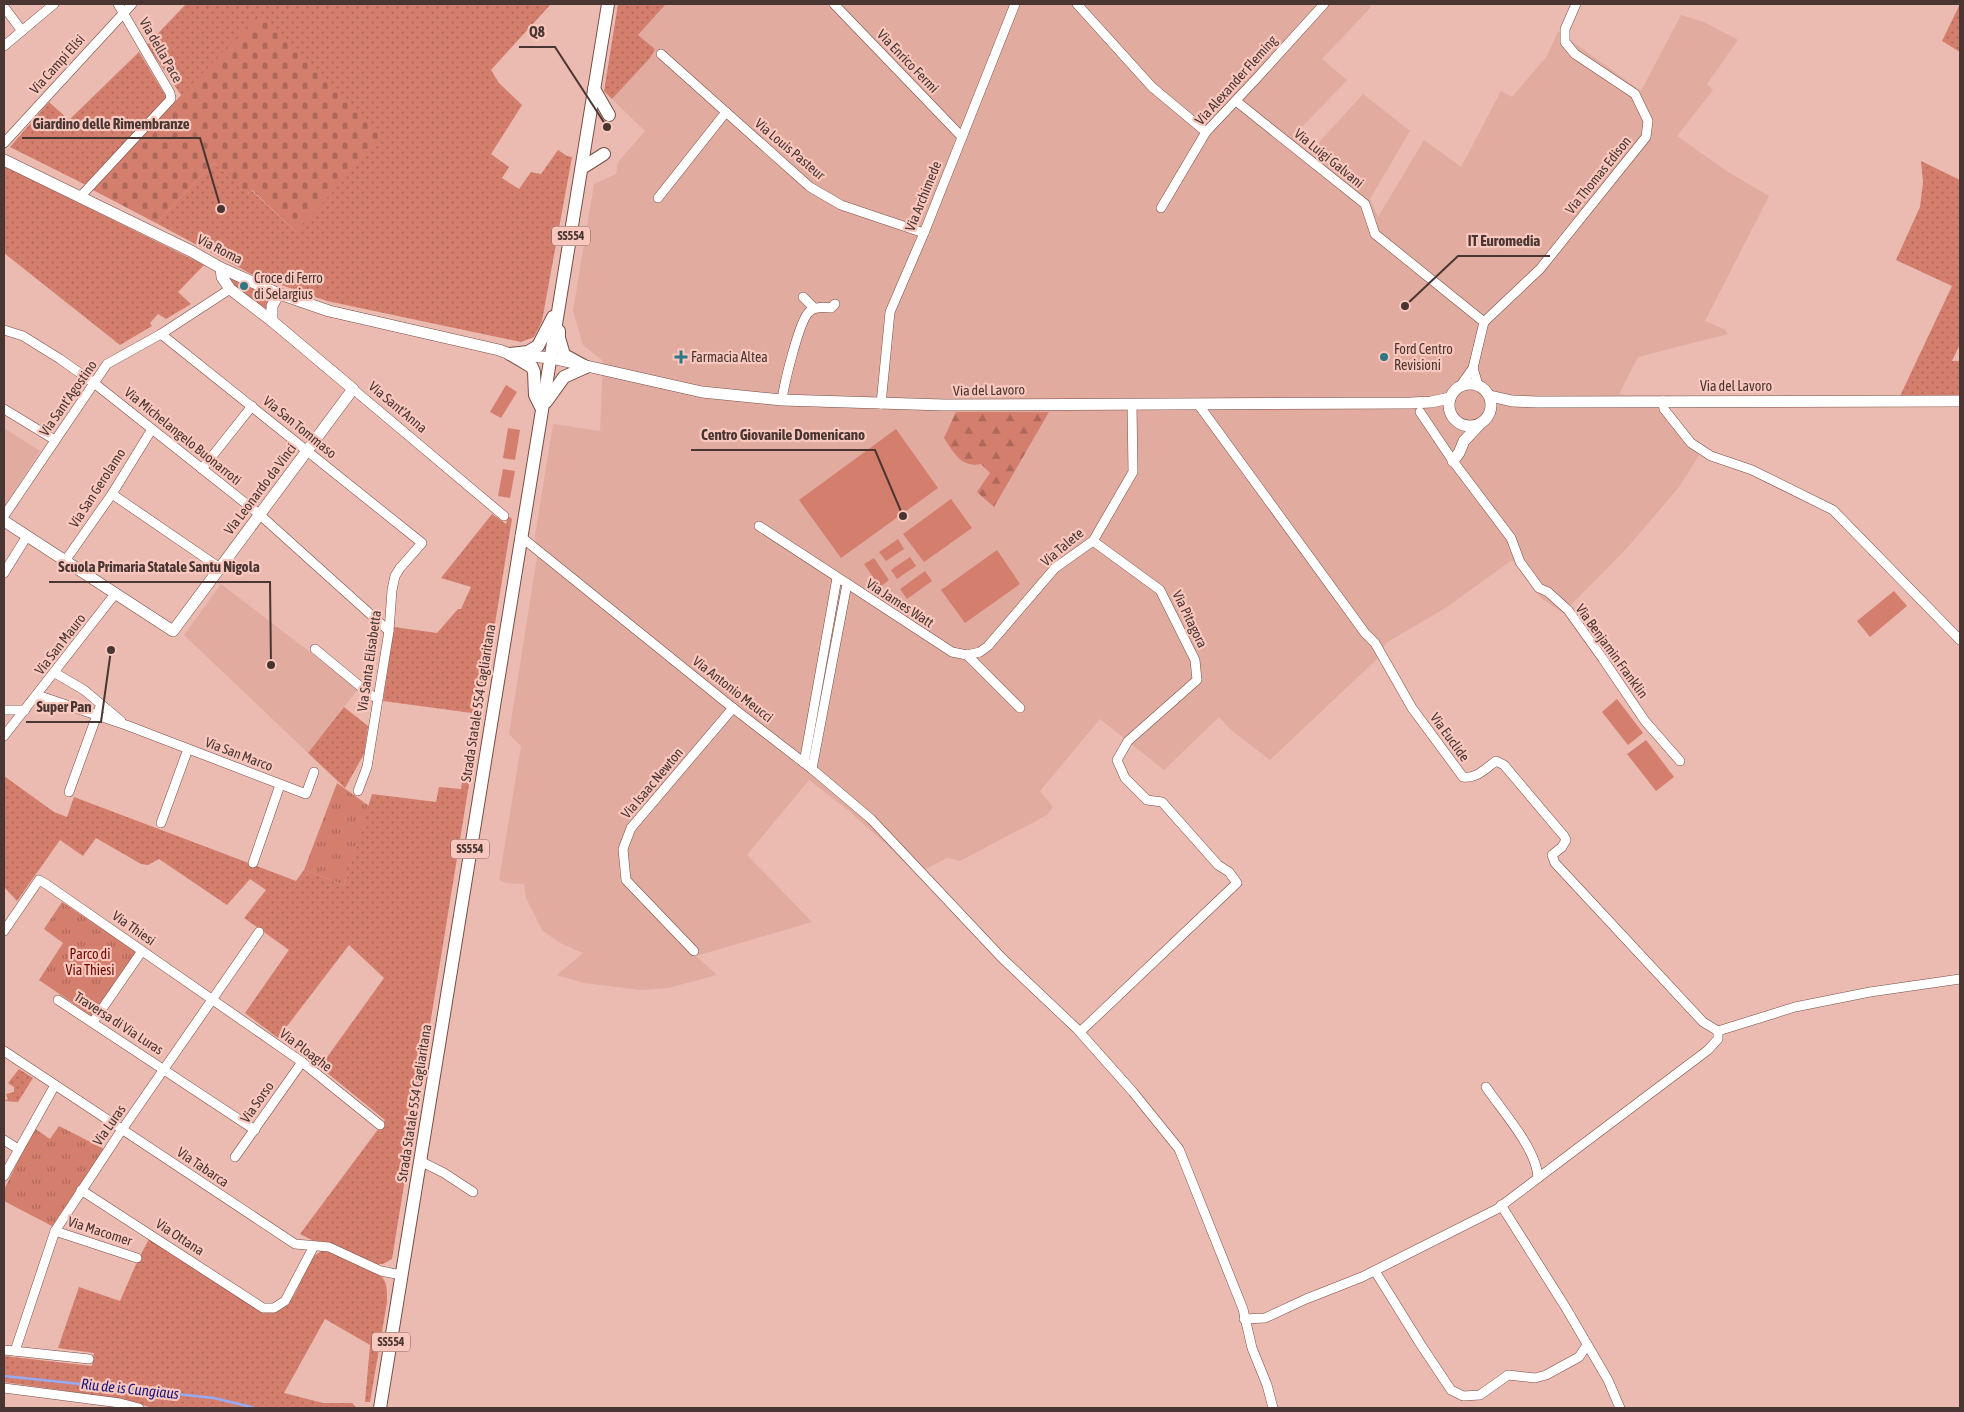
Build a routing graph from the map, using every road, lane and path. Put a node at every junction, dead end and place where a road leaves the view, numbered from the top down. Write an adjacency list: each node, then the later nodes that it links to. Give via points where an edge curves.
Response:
1 (118, 4): 11 (street, Via della Pace)
2 (132, 4): 11 (street, Via Campi Elisi)
3 (608, 4): 15 (main road, Strada Statale 554 Cagliaritana / SS554)
4 (834, 4): 20 (street, Via Enrico Fermi)
5 (1015, 4): 20 (street, Via Archimede)
6 (1077, 4): 19 (street, via 1152,87)
7 (1324, 4): 16 (street, Via Alexander Fleming)
8 (1576, 4): 37 (street, Via Thomas Edison, via 1565,28 1565,42 1575,54 1635,94 1648,121 1646,137 1540,269)
9 (49, 5): 12 (street)
10 (4, 7): 12 (street)
11 (123, 12): 21 (street, Via Campi Elisi); 25 (street, Via della Pace, via 171,99)
12 (22, 31): 13 (street)
13 (4, 46)
14 (661, 54): 17 (street, Via Louis Pasteur)
15 (594, 89): 18 (main road); 24 (main road, Strada Statale 554 Cagliaritana / SS554)
16 (1236, 101): 19 (street, Via Alexander Fleming); 37 (street, Via Luigi Galvani, via 1365,204 1375,234)
17 (726, 112): 26 (street); 28 (street, Via Louis Pasteur, via 810,187 841,205)
18 (609, 115)
19 (1206, 132): 27 (street, Via Alexander Fleming)
20 (962, 137): 28 (street, Via Archimede)
21 (4, 143)
22 (604, 154): 24 (main road)
23 (4, 160): 25 (main road, Via Roma)
24 (582, 168): 33 (main road, Strada Statale 554 Cagliaritana / SS554)
25 (80, 197): 29 (main road, Via Roma, via 191,251)
26 (658, 198)
27 (1161, 208)
28 (924, 233): 55 (street, Via Archimede, via 890,312)
29 (222, 273): 30 (main road, Via Sant'Anna); 31 (main road, Via Roma)
30 (230, 289): 36 (main road, Via Sant'Anna); 39 (street, Via Sant'Agostino)
31 (279, 293): 36 (main road, via 272,306); 40 (main road, Via Roma, via 330,311)
32 (803, 297): 35 (street)
33 (560, 304): 40 (main road, via 538,346 528,352); 41 (main road, Strada Statale 554 Cagliaritana / SS554); 42 (main road, via 559,338 564,355)
34 (835, 304): 35 (street, via 831,308)
35 (814, 308): 50 (street, via 807,313 801,325)
36 (272, 321): 47 (main road, Via Sant'Anna)
37 (1484, 322): 43 (street)
38 (4, 330): 44 (street, Via Michelangelo Buonarroti, via 23,336)
39 (161, 334): 44 (street, Via Sant'Agostino, via 107,364); 58 (street, Via San Tommaso)
40 (510, 354): 41 (main road, Via Roma); 60 (main road, via 532,366 535,395)
41 (551, 358): 42 (main road, Via del Lavoro); 60 (main road, Strada Statale 554 Cagliaritana / SS554)
42 (586, 367): 50 (main road, Via del Lavoro, via 702,392); 60 (main road, via 564,378)
43 (1474, 368): 45 (street); 46 (street)
44 (94, 383): 66 (street, Via Michelangelo Buonarroti); 67 (street, Via Sant'Agostino)
45 (1461, 385): 46 (main road); 49 (main road)
46 (1478, 385): 48 (main road)
47 (353, 389): 68 (main road, Via Leonardo da Vinci); 74 (street, Via Sant'Anna)
48 (1490, 396): 51 (main road); 63 (main road)
49 (1450, 398): 54 (main road); 61 (main road)
50 (782, 400): 55 (main road, Via del Lavoro)
51 (1512, 401): 52 (main road, Via del Lavoro); 63 (main road)
52 (1663, 401): 53 (main road, Via del Lavoro); 88 (street, via 1664,409 1676,426 1698,448 1711,456 1752,470 1832,510)
53 (1960, 401)
54 (1431, 402): 57 (main road, Via del Lavoro); 61 (main road)
55 (881, 404): 56 (main road, Via del Lavoro)
56 (1132, 404): 57 (main road, Via del Lavoro); 79 (street, Via Talete, via 1133,472)
57 (1198, 404): 122 (street, Via Euclide, via 1375,643 1412,708 1462,777 1477,775 1496,761 1504,765 1564,836 1566,840 1562,847 1552,855 1555,863 1703,1022)
58 (252, 406): 68 (street, Via San Tommaso); 70 (street)
59 (4, 409): 67 (street)
60 (542, 409): 78 (main road, Strada Statale 554 Cagliaritana / SS554)
61 (1449, 410): 64 (main road)
62 (1420, 412): 69 (street, Via Benjamin Franklin)
63 (1490, 412): 65 (main road)
64 (1456, 421): 65 (main road, via 1471,427); 69 (main road, via 1459,440)
65 (1479, 425): 69 (main road, via 1464,441)
66 (152, 429): 70 (street, Via Michelangelo Buonarroti); 71 (street, Via San Gerolamo)
67 (55, 440): 73 (street, Via Sant'Agostino)
68 (308, 450): 72 (main road, Via Leonardo da Vinci); 80 (street, Via San Tommaso)
69 (1453, 461): 105 (street, Via Benjamin Franklin, via 1511,538 1520,562 1539,588 1568,610 1645,720)
70 (202, 469): 72 (street, Via Michelangelo Buonarroti)
71 (112, 494): 81 (street, Via San Gerolamo); 82 (street)
72 (259, 514): 82 (main road, Via Leonardo da Vinci); 87 (street, Via Michelangelo Buonarroti)
73 (4, 516)
74 (504, 516)
75 (4, 521): 77 (main road)
76 (759, 526): 84 (street, Via James Watt)
77 (27, 536): 81 (main road); 83 (street)
78 (520, 536): 97 (street, Via Antonio Meucci); 135 (main road, Strada Statale 554 Cagliaritana / SS554)
79 (1093, 541): 90 (street, Via Talete, via 1055,568 988,646 980,652); 123 (street, Via Pitagora, via 1160,590 1195,660 1197,680 1128,741 1117,760 1125,778 1147,800 1162,802 1238,883)
80 (422, 543): 87 (street, Via Santa Elisabetta, via 395,576)
81 (65, 561): 86 (main road)
82 (220, 568): 86 (main road, Via Leonardo da Vinci, via 173,631)
83 (4, 573)
84 (836, 578): 85 (street, Via James Watt); 91 (street)
85 (846, 584): 90 (street, Via James Watt, via 952,652); 93 (street)
86 (115, 594): 92 (street, Via San Mauro)
87 (389, 631): 95 (street, Via Santa Elisabetta)
88 (1960, 640)
89 (315, 649): 95 (street)
90 (967, 654): 98 (street, Via James Watt)
91 (820, 671): 93 (street); 106 (street)
92 (55, 672): 94 (street, Via San Mauro); 96 (street, Via San Marco)
93 (830, 673): 107 (street)
94 (37, 695): 100 (street, Via San Mauro); 101 (street, Via San Marco)
95 (378, 698): 110 (street, Via Santa Elisabetta, via 367,767)
96 (101, 704): 101 (street); 102 (street, Via San Marco)
97 (733, 708): 106 (street, Via Antonio Meucci); 117 (street, Via Isaac Newton, via 631,828 623,849 626,880)
98 (1020, 708)
99 (4, 710): 100 (street)
100 (25, 710): 103 (street, Via San Mauro)
101 (96, 716): 102 (street, Via San Marco); 111 (street)
102 (126, 725): 104 (street, Via San Marco)
103 (4, 736)
104 (188, 749): 109 (street, Via San Marco); 112 (street, Via San Marco)
105 (1680, 760)
106 (804, 763): 107 (street, Via Antonio Meucci)
107 (812, 769): 123 (street, Via Antonio Meucci, via 871,819 1002,958)
108 (314, 772): 109 (street, Via San Marco, via 306,794)
109 (280, 785): 113 (street, Via San Marco)
110 (358, 791)
111 (69, 792)
112 (161, 823)
113 (253, 863)
114 (4, 931): 116 (street, Via Thiesi, via 39,880)
115 (259, 932): 119 (street, Via Luras)
116 (142, 950): 119 (street, Via Thiesi); 121 (street)
117 (694, 951)
118 (1960, 979): 122 (street, via 1795,1007)
119 (213, 999): 125 (street, Via Ploaghe); 126 (street, Via Luras)
120 (58, 1000): 121 (street, Traversa di Via Luras)
121 (93, 1022): 126 (street, Traversa di Via Luras)
122 (1718, 1031): 137 (street, via 1718,1039 1708,1050)
123 (1080, 1032): 146 (street, Via Antonio Meucci, via 1179,1149 1243,1309)
124 (4, 1051): 127 (street, Via Tabarca)
125 (302, 1062): 129 (street, Via Ploaghe); 131 (street, Via Sorso)
126 (165, 1070): 130 (street, Via Luras); 131 (street, Traversa di Via Luras)
127 (55, 1085): 130 (street, Via Tabarca); 133 (street)
128 (1486, 1087): 137 (street, via 1525,1144 1538,1170)
129 (380, 1125)
130 (122, 1130): 138 (street, Via Luras); 142 (street, Via Tabarca, via 295,1244)
131 (255, 1130): 134 (street, Via Sorso)
132 (4, 1140): 133 (street)
133 (18, 1150): 136 (street)
134 (235, 1157)
135 (420, 1161): 139 (street, via 444,1172); 145 (main road, Strada Statale 554 Cagliaritana / SS554)
136 (4, 1176)
137 (1538, 1178): 140 (street)
138 (81, 1190): 141 (street, Via Luras); 142 (street, Via Ottana, via 263,1308 274,1308 285,1301)
139 (473, 1192)
140 (1501, 1205): 144 (street); 147 (street)
141 (55, 1231): 143 (street, Via Macomer); 149 (street, Via Luras)
142 (314, 1246): 145 (street, Via Tabarca, via 329,1247 381,1271)
143 (137, 1258)
144 (1375, 1271): 146 (street, via 1265,1318); 147 (street, via 1452,1390 1463,1396 1480,1395 1508,1375 1535,1378 1546,1375 1579,1357)
145 (401, 1275): 153 (main road, Strada Statale 554 Cagliaritana / SS554)
146 (1244, 1319): 154 (street, Via Antonio Meucci)
147 (1587, 1345): 155 (street)
148 (4, 1350): 149 (street)
149 (15, 1351): 150 (street)
150 (89, 1359)
151 (4, 1388): 152 (street)
152 (139, 1408)
153 (380, 1408)
154 (1273, 1408)
155 (1620, 1408)

